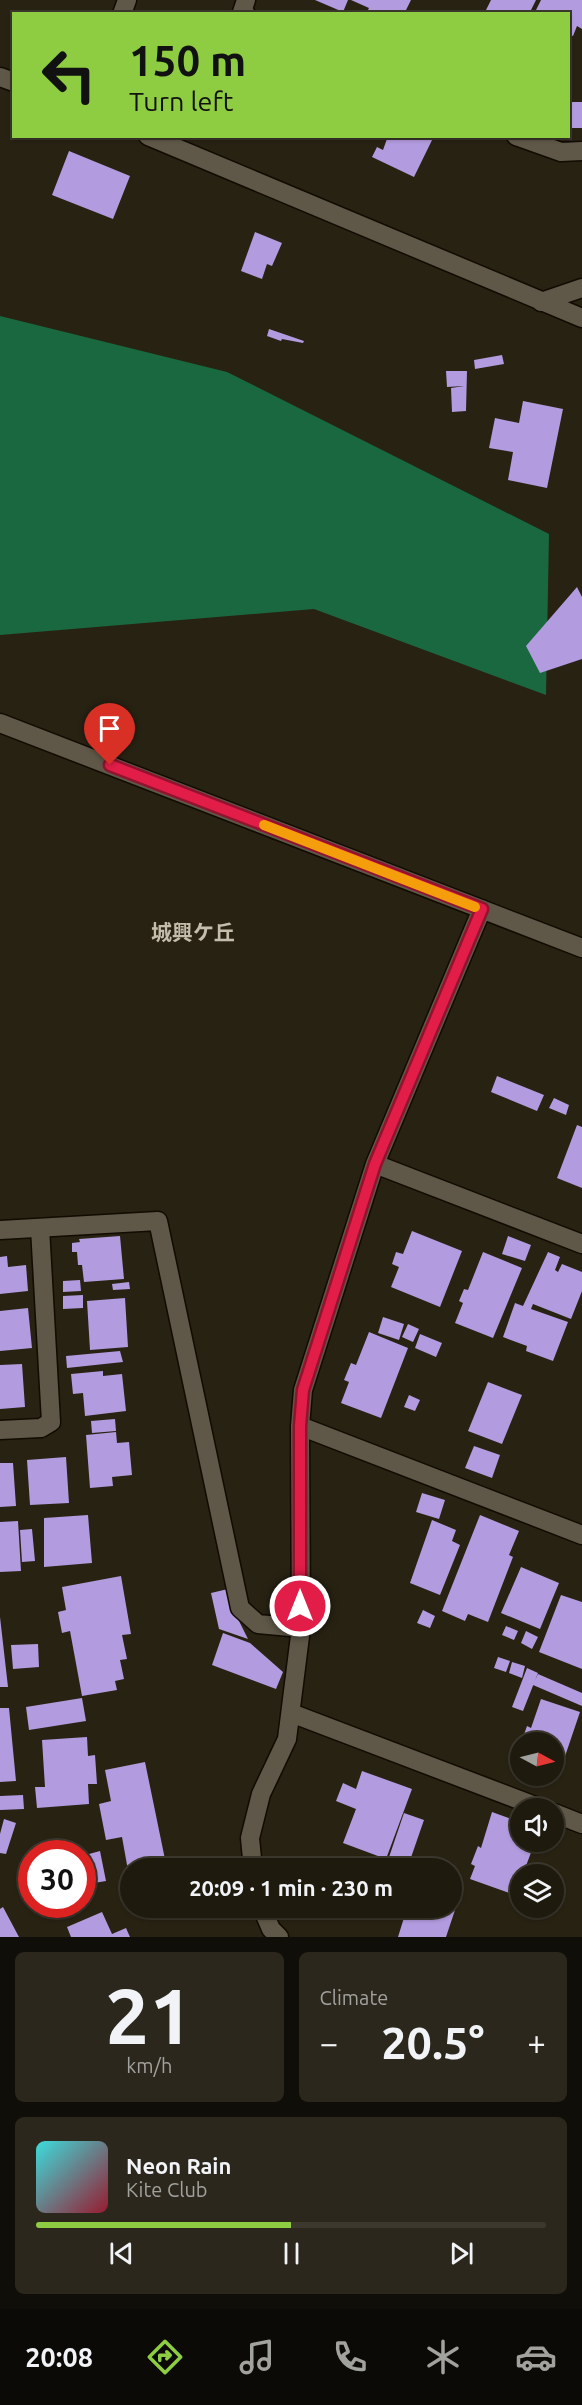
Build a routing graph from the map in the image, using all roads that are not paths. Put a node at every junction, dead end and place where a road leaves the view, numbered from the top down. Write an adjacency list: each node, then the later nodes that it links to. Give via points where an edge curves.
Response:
1 (153, 138): 5 (street)
2 (522, 138): 3 (street, via 561,152)
3 (582, 151)
4 (582, 288): 5 (street)
5 (541, 302): 6 (street)
6 (582, 318)
7 (0, 723): 8 (street)
8 (482, 909): 9 (street); 10 (street)
9 (582, 948)
10 (375, 1164): 13 (street); 14 (street, via 303,1390)
11 (40, 1228): 12 (street); 15 (street, via 51,1422 40,1428); 17 (street, via 158,1221 240,1608 258,1624)
12 (0, 1230)
13 (582, 1244)
14 (300, 1426): 16 (street); 17 (street)
15 (0, 1430)
16 (582, 1535)
17 (301, 1628): 18 (street)
18 (291, 1713): 19 (street); 22 (street, via 287,1739 261,1794 250,1838)
19 (514, 1798)
20 (564, 1817): 21 (street)
21 (582, 1824)
22 (252, 1858)
23 (266, 1918): 24 (street)
24 (279, 1937)

